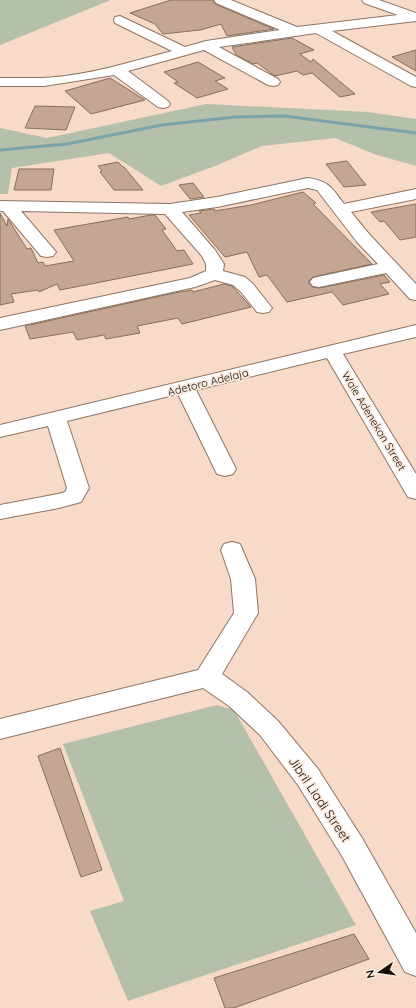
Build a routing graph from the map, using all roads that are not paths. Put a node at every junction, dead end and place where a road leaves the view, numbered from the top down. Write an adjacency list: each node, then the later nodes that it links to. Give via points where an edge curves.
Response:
1 (220, 0): 6 (street)
2 (368, 0): 3 (street)
3 (416, 17): 5 (street)
4 (120, 20): 8 (street)
5 (319, 29): 6 (street); 12 (street)
6 (296, 31): 7 (street)
7 (206, 45): 8 (street); 11 (street)
8 (183, 51): 9 (street)
9 (117, 70): 10 (street, via 44,82); 13 (street)
10 (0, 82)
11 (273, 82)
12 (416, 83)
13 (163, 104)
14 (416, 194): 17 (street)
15 (4, 206): 16 (street); 18 (street)
16 (170, 209): 17 (street, via 218,202 308,183 323,187); 20 (street, via 209,254 215,264)
17 (342, 209): 19 (street, via 363,238)
18 (47, 252)
19 (390, 267): 21 (street); 22 (street)
20 (214, 274): 23 (street, via 240,281); 24 (street, via 195,282)
21 (319, 282)
22 (416, 295)
23 (263, 308)
24 (0, 324)
25 (416, 331): 26 (street, Adetoro Adelaja)
26 (332, 351): 27 (street, Adetoro Adelaja); 31 (street, Wale Adenekan Street)
27 (185, 388): 28 (street, Adetoro Adelaja); 30 (street)
28 (56, 419): 29 (street, Adetoro Adelaja); 32 (street, via 78,488 73,497)
29 (0, 431)
30 (225, 469)
31 (416, 492)
32 (0, 512)
33 (232, 550): 34 (street, via 243,580 246,613)
34 (207, 677): 35 (street); 36 (street, Jibril Liadi Street, via 238,699 269,728 308,777 352,847)
35 (0, 729)
36 (416, 962)

